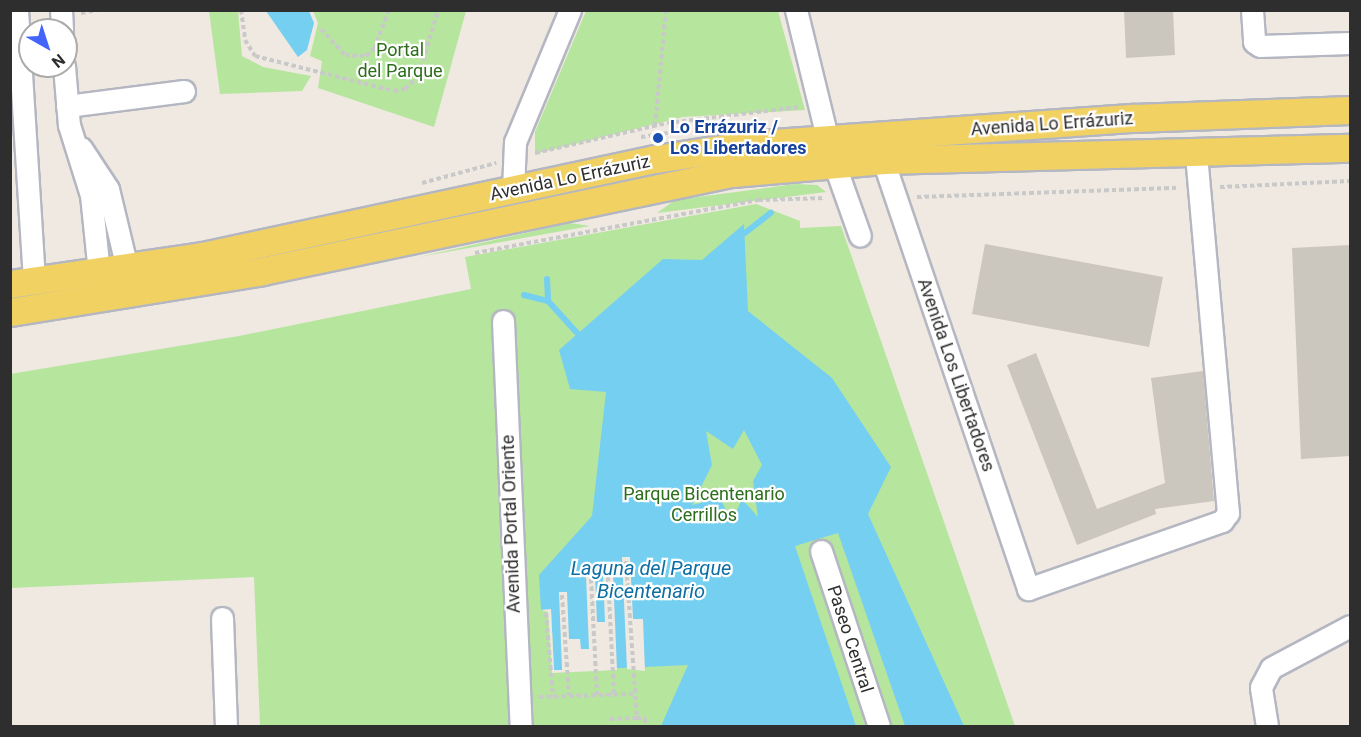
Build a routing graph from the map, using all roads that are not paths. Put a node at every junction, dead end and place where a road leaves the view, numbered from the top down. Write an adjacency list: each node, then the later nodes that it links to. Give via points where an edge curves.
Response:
1 (17, 10): 19 (street)
2 (570, 10): 15 (street, via 518,134)
3 (796, 10): 12 (street)
4 (1252, 10): 5 (street, via 1254,42 1260,46)
5 (1350, 43)
6 (65, 78): 8 (street)
7 (184, 91): 8 (street)
8 (67, 106): 10 (street)
9 (1350, 110): 12 (main road, Avenida Lo Errázuriz)
10 (76, 140): 17 (street, via 108,189); 18 (street, via 91,195)
11 (1350, 148): 13 (main road, Avenida Lo Errázuriz)
12 (831, 150): 14 (main road, Avenida Lo Errázuriz); 15 (main road, Avenida Lo Errázuriz, via 690,153); 16 (street); 20 (main road, Avenida Lo Errázuriz, via 262,271)
13 (1196, 152): 14 (main road, Avenida Lo Errázuriz); 14 (street, Avenida Los Libertadores, via 1196,188 1228,513 1222,521 1028,589)
14 (883, 160)
15 (513, 190): 17 (main road, Avenida Lo Errázuriz)
16 (860, 236)
17 (127, 268): 18 (main road, Avenida Lo Errázuriz)
18 (99, 272): 19 (main road, Avenida Lo Errázuriz)
19 (22, 282)
20 (10, 312)
21 (503, 321): 26 (street, Avenida Portal Oriente)
22 (821, 551): 27 (street, Paseo Central)
23 (222, 618): 25 (street)
24 (1350, 626): 28 (street, via 1270,668 1261,687)
25 (226, 726)
26 (522, 726)
27 (879, 726)
28 (1267, 726)

